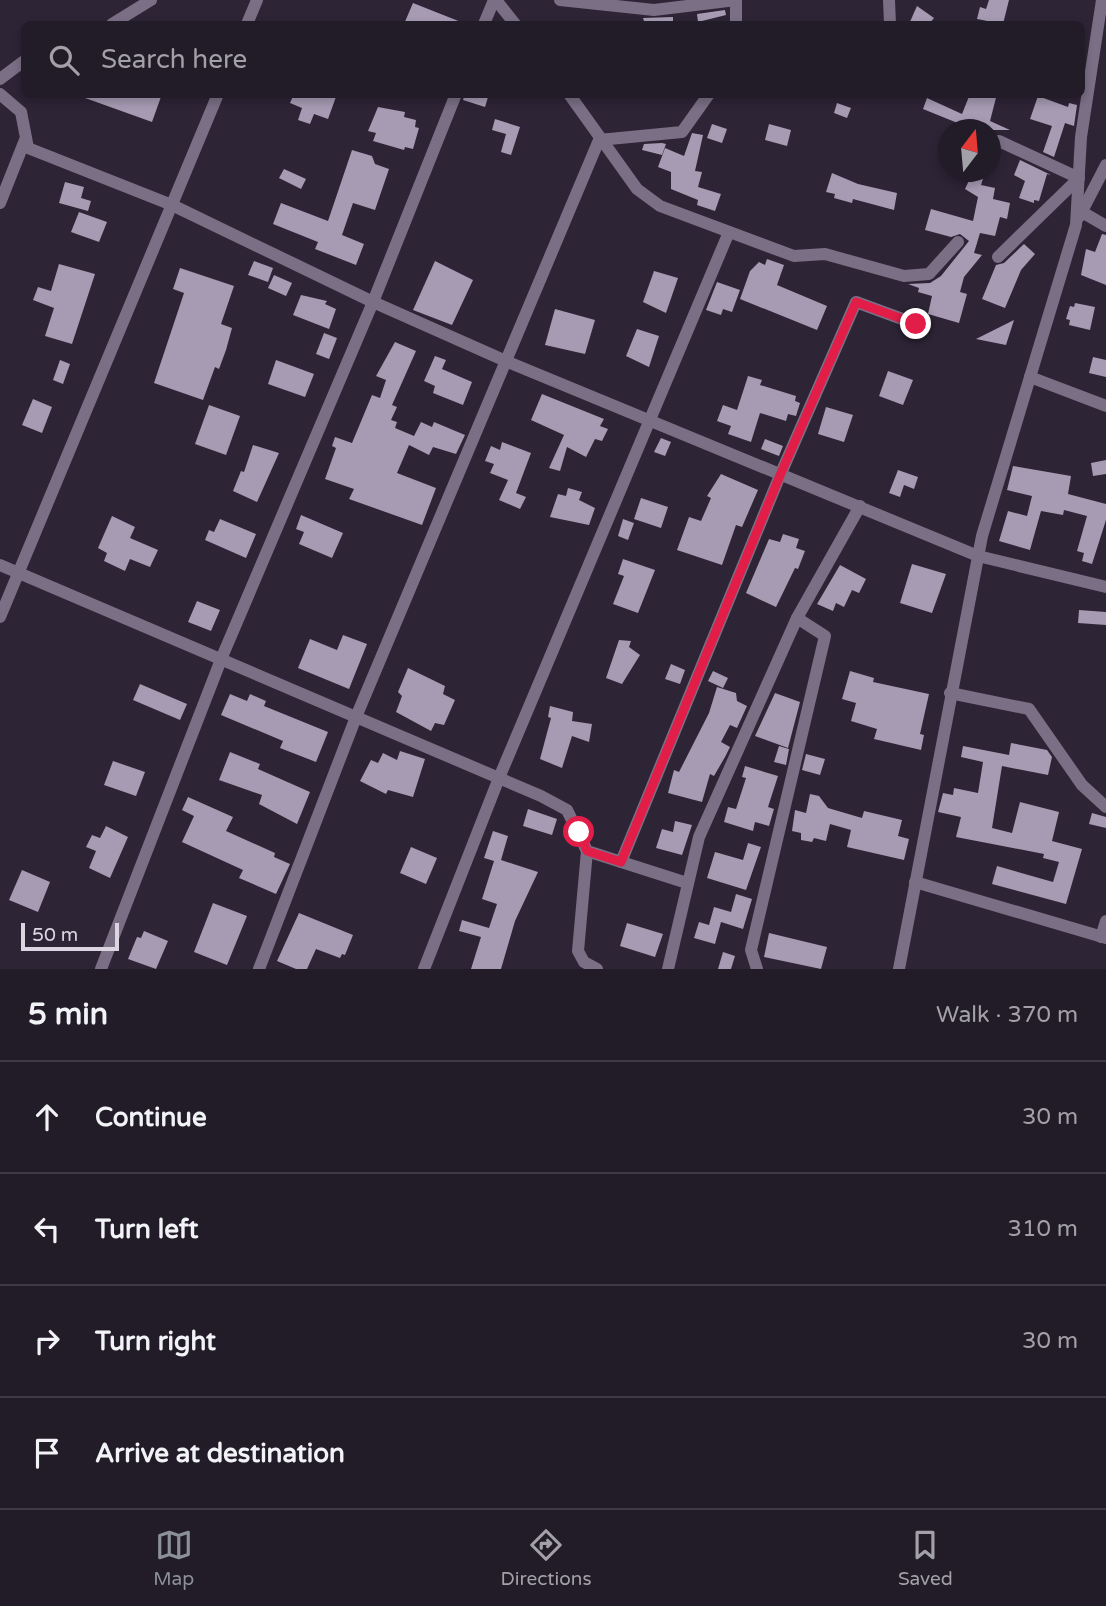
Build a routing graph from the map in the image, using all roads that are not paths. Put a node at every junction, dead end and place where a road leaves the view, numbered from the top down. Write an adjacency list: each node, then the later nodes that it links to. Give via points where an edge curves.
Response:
1 (150, 0): 8 (street)
2 (257, 0): 9 (street)
3 (495, 0): 10 (street); 11 (street)
4 (560, 0): 5 (street, via 654,10)
5 (736, 0): 12 (street)
6 (889, 0): 13 (street)
7 (1102, 0): 16 (street)
8 (117, 21)
9 (248, 21)
10 (485, 21)
11 (512, 21)
12 (736, 21)
13 (890, 21)
14 (21, 63): 15 (street)
15 (0, 79)
16 (1085, 90)
17 (0, 94): 23 (street, via 22,112)
18 (216, 98): 29 (street)
19 (454, 98): 36 (street)
20 (572, 98): 24 (street)
21 (706, 98): 24 (street, via 682,132)
22 (1084, 98): 27 (street)
23 (25, 140): 28 (street); 29 (street, via 28,148)
24 (598, 140): 33 (street, via 636,189 660,206); 38 (street)
25 (1001, 142): 27 (street)
26 (1106, 164): 30 (street)
27 (1079, 178): 31 (street); 35 (street)
28 (0, 203)
29 (172, 205): 36 (street); 46 (street)
30 (1082, 212): 31 (street); 32 (street)
31 (1076, 225): 39 (street)
32 (1106, 226)
33 (729, 232): 34 (street, via 794,256 825,254 920,276 929,274); 41 (street)
34 (958, 242)
35 (998, 257)
36 (373, 302): 38 (street); 50 (street)
37 (916, 324): 42 (street, via 856,302)
38 (508, 362): 41 (street); 52 (street)
39 (1030, 377): 40 (street); 44 (street)
40 (1106, 406)
41 (649, 420): 42 (street); 53 (street)
42 (781, 473): 43 (street); 56 (street)
43 (860, 506): 44 (street); 49 (street)
44 (978, 556): 47 (street); 51 (street)
45 (0, 565): 46 (street)
46 (18, 573): 48 (street); 50 (street)
47 (1106, 587)
48 (0, 617)
49 (797, 618): 58 (street, via 699,836); 66 (street, via 825,636 751,950)
50 (222, 657): 52 (street); 61 (street)
51 (950, 693): 54 (street, via 1029,709 1082,785); 57 (street)
52 (356, 717): 53 (street); 62 (street)
53 (499, 778): 55 (street, via 567,810); 63 (street)
54 (1106, 807)
55 (587, 851): 56 (street); 64 (street, via 578,951 584,962)
56 (621, 862): 58 (street)
57 (915, 882): 60 (street); 67 (street)
58 (687, 883): 65 (street)
59 (1106, 921): 60 (street)
60 (1104, 938)
61 (100, 969)
62 (259, 969)
63 (424, 969)
64 (597, 969)
65 (668, 969)
66 (757, 969)
67 (899, 969)

